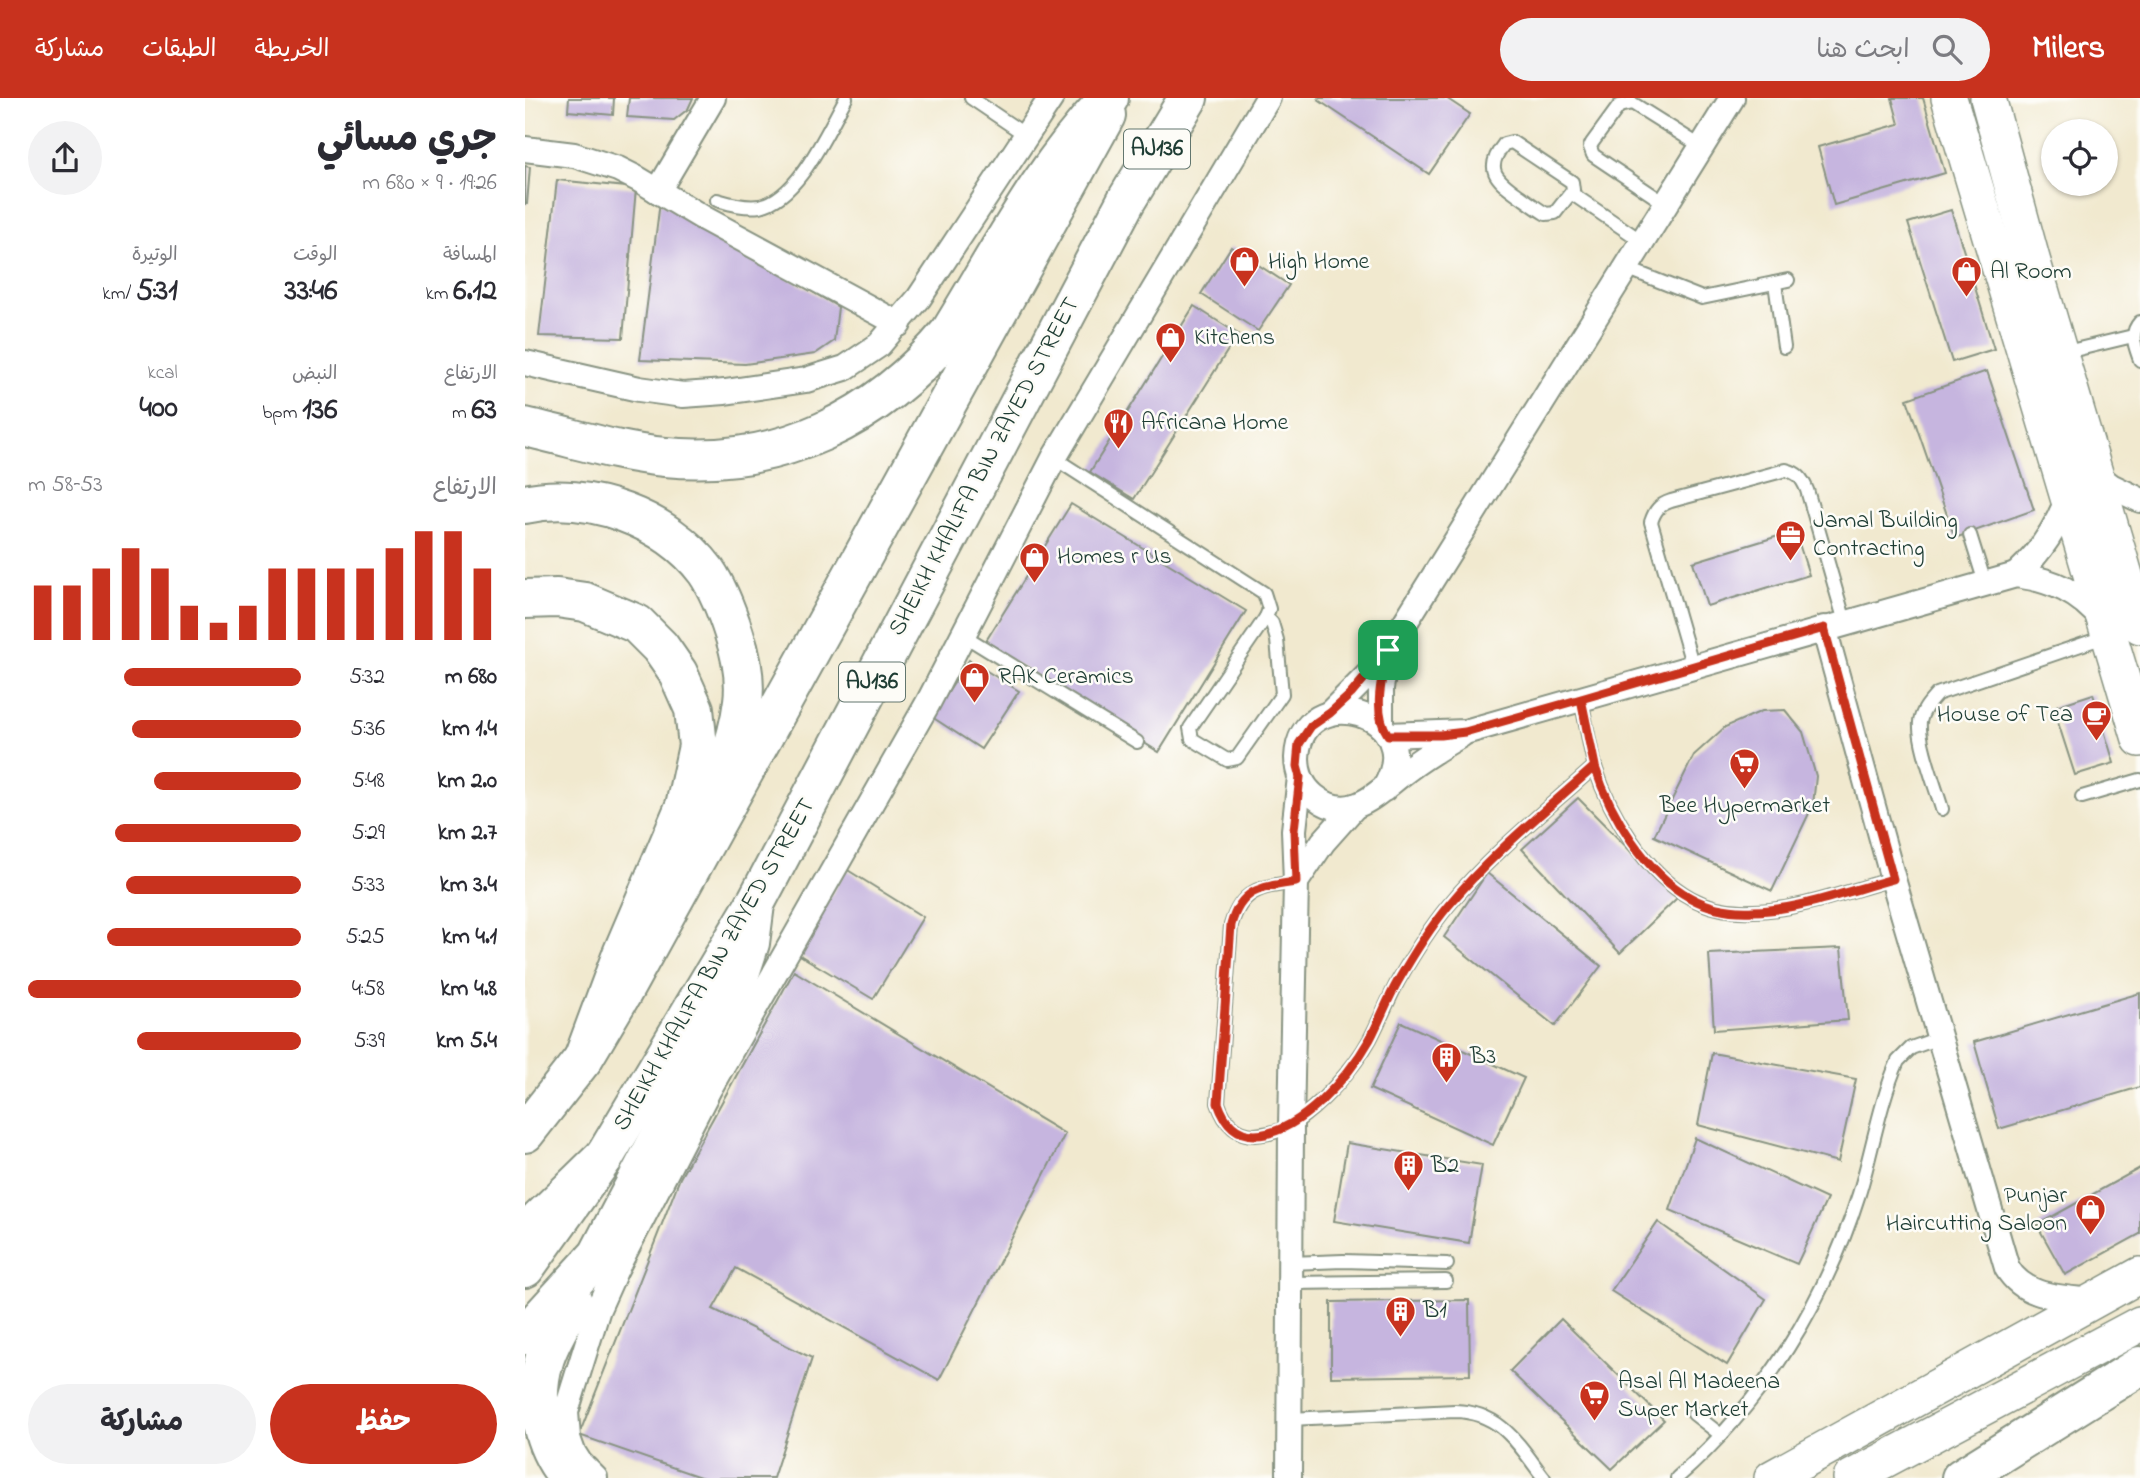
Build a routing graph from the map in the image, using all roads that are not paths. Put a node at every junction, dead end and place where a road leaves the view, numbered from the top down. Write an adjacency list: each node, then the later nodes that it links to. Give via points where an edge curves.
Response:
1 (713, 98): 15 (street)
2 (846, 98): 17 (lane, via 797,181 782,197 751,207)
3 (971, 98): 12 (lane)
4 (1051, 98): 12 (street)
5 (1109, 98): 28 (main road, via 1056,162 950,332 905,380 852,418 761,452 697,458 633,452)
6 (1115, 98): 60 (main road, AJ136)
7 (1188, 98): 59 (main road, SHEIKH KHALIFA BIN ZAYED STREET / AJ136, via 1126,201)
8 (1268, 98): 29 (street)
9 (1732, 98): 13 (street)
10 (1949, 98): 30 (street)
11 (1989, 98): 25 (street)
12 (1027, 136): 22 (street)
13 (1702, 147): 18 (street); 18 (lane, via 1632,103 1619,106 1592,143 1593,155)
14 (525, 149): 15 (street, via 596,161)
15 (658, 191): 22 (street)
16 (1571, 193): 16 (lane, via 1571,182 1516,144 1504,144 1495,158 1494,174 1499,181 1546,214 1555,213); 19 (lane)
17 (717, 201)
18 (1666, 204): 19 (street)
19 (1643, 242): 20 (street)
20 (1626, 268): 24 (lane, via 1702,298 1782,282); 42 (street)
21 (2140, 322): 23 (lane)
22 (899, 324): 27 (street, via 863,358 836,371 725,392 661,393)
23 (2133, 335): 25 (lane); 26 (lane)
24 (1784, 347)
25 (2060, 353): 30 (street)
26 (2140, 360)
27 (525, 363)
28 (525, 427)
29 (1053, 458): 38 (lane, via 1264,593 1269,609); 41 (street)
30 (2081, 484): 31 (street, via 2111,485); 34 (street); 35 (street, via 2046,543); 40 (street)
31 (2140, 500)
32 (525, 504): 60 (main road, via 562,501 606,507 674,538 707,572 739,649 744,700 736,738)
33 (1970, 535): 36 (lane)
34 (2134, 574): 40 (street)
35 (2016, 575): 36 (street); 40 (street, via 2059,585)
36 (1985, 583): 39 (street)
37 (525, 599): 62 (main road, via 585,602 637,624 678,673 694,709 698,746 683,814 622,954)
38 (1266, 617): 38 (lane, via 1190,728 1192,738 1227,761 1237,758 1282,694 1277,640)
39 (1835, 625): 43 (street); 43 (lane, via 1807,489 1795,473 1786,470 1671,501 1661,504 1651,522); 57 (street)
40 (2119, 629): 48 (street); 56 (lane, via 1937,694 1920,722)
41 (963, 635): 49 (lane); 81 (street, via 709,1089 615,1271 566,1412 572,1452)
42 (1388, 650): 45 (street); 46 (street, via 1381,688)
43 (1693, 667): 44 (street)
44 (1581, 699): 47 (street); 50 (lane)
45 (1330, 713): 46 (street, via 1352,711 1373,719); 51 (street, via 1311,726 1299,744)
46 (1385, 731): 47 (street); 53 (street, via 1394,757)
47 (1465, 732): 53 (street)
48 (2140, 739)
49 (1137, 742)
50 (1595, 766): 57 (lane, via 1616,817 1648,862 1690,898 1740,911 1772,910); 63 (lane, via 1478,872 1447,907 1396,984 1355,1062)
51 (1300, 777): 55 (street, via 1323,802); 58 (street, via 1294,830)
52 (2140, 780): 54 (lane)
53 (1384, 789): 55 (street)
54 (2082, 797)
55 (1356, 806): 58 (street, via 1323,842)
56 (1942, 808)
57 (1893, 879): 61 (street)
58 (1296, 882): 63 (street); 63 (lane, via 1254,891 1235,911 1218,1103 1228,1124 1248,1135)
59 (755, 904): 65 (main road, SHEIKH KHALIFA BIN ZAYED STREET / AJ136); 67 (main road, via 750,943 737,983)
60 (662, 922): 62 (main road, AJ136)
61 (1939, 1038): 73 (street, via 2007,1268 2032,1292); 79 (lane, via 1911,1048 1898,1061 1838,1254 1795,1338)
62 (583, 1059): 64 (main road, AJ136)
63 (1291, 1126): 70 (street)
64 (525, 1133)
65 (605, 1156): 66 (main road); 69 (main road, SHEIKH KHALIFA BIN ZAYED STREET / AJ136)
66 (525, 1234)
67 (598, 1255): 75 (main road); 80 (main road, via 549,1348 539,1388 546,1438)
68 (1447, 1264): 70 (lane, via 1343,1262)
69 (525, 1268)
70 (1290, 1273): 72 (lane); 78 (street)
71 (2140, 1275): 73 (street)
72 (1446, 1281)
73 (2091, 1301): 85 (street)
74 (2140, 1324): 86 (street)
75 (525, 1335)
76 (2140, 1366): 87 (main road)
77 (1694, 1414): 79 (lane)
78 (1290, 1419): 82 (street); 83 (lane, via 1455,1410 1477,1413 1506,1430)
79 (1721, 1435): 84 (lane)
80 (569, 1478)
81 (595, 1478)
82 (1289, 1478)
83 (1543, 1478)
84 (1677, 1478)
85 (1772, 1478)
86 (1851, 1478)
87 (1961, 1478)

